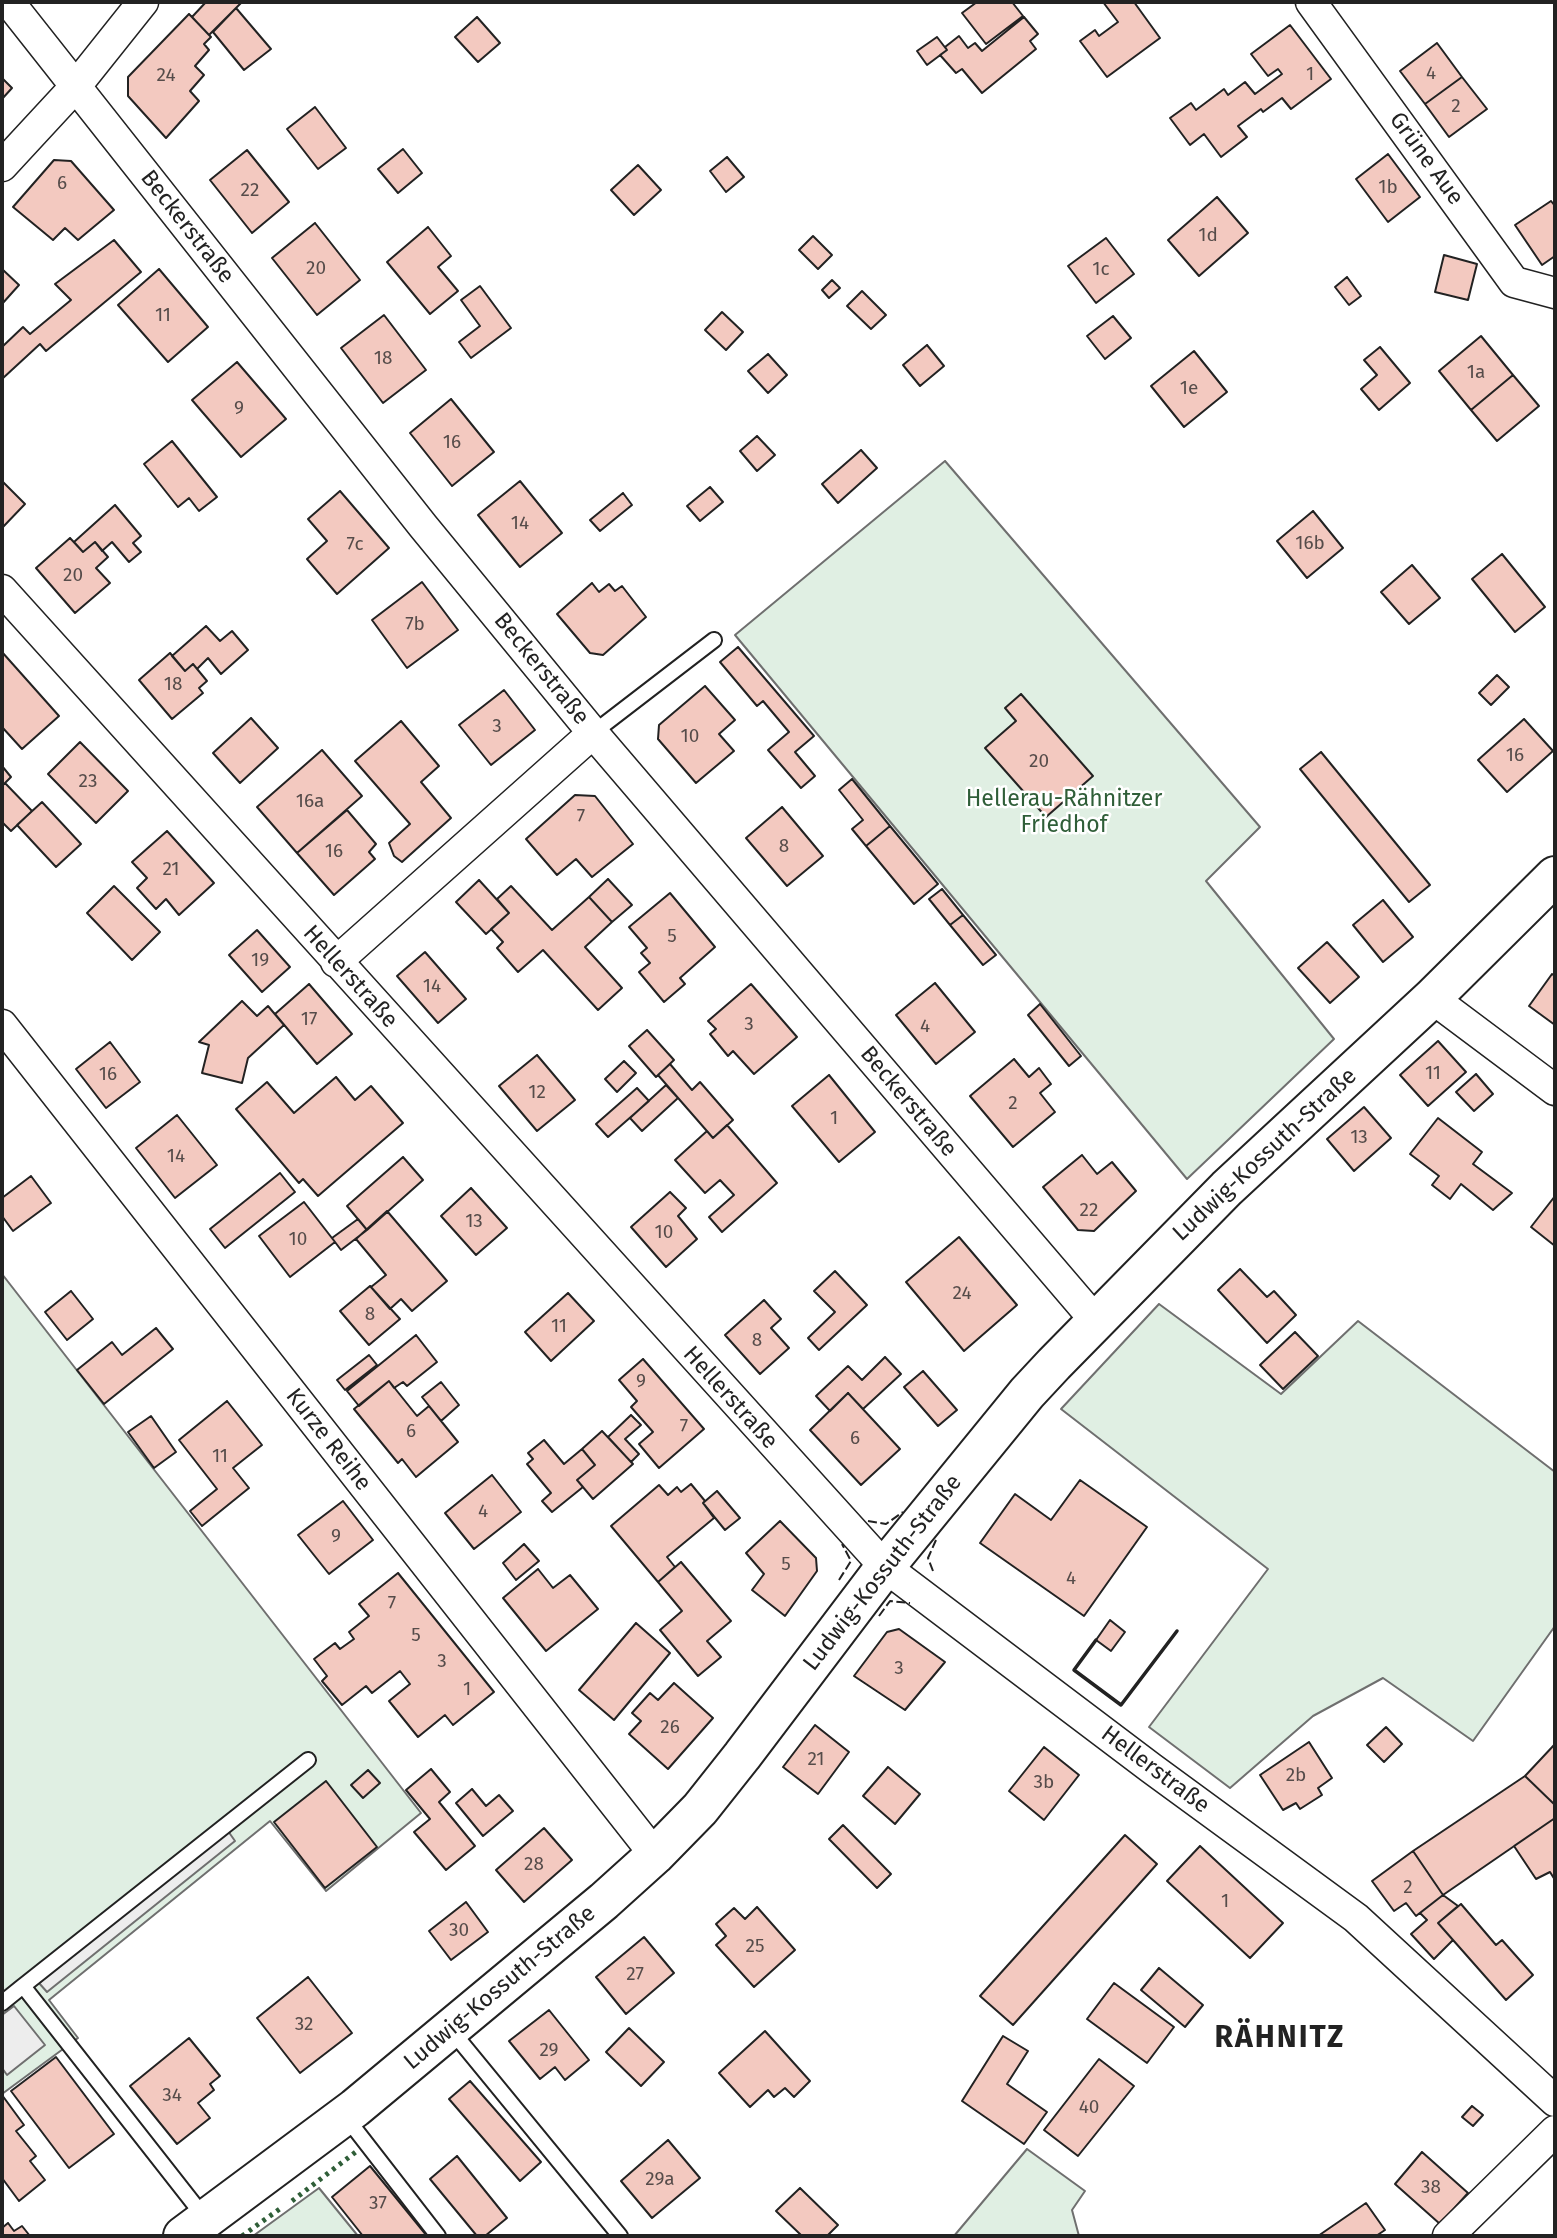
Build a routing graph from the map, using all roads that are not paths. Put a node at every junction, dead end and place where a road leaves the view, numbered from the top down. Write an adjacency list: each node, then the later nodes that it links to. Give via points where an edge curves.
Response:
1 (9, 2): 4 (street, Beckerstraße)
2 (143, 2): 4 (street)
3 (1311, 2): 6 (street, Grüne Aue, via 1514,282)
4 (76, 86): 5 (street); 9 (street, Beckerstraße)
5 (2, 166)
6 (1555, 293)
7 (2, 590): 11 (street, Hellerstraße)
8 (714, 640): 9 (lane)
9 (593, 733): 11 (street); 15 (street, Beckerstraße)
10 (1555, 876): 12 (street, Ludwig-Kossuth-Straße)
11 (336, 962): 16 (street, Hellerstraße)
12 (1432, 998): 14 (street); 15 (street, Ludwig-Kossuth-Straße, via 1227,1188)
13 (2, 1025): 18 (street, Kurze Reihe)
14 (1555, 1090)
15 (1095, 1320): 16 (street, Ludwig-Kossuth-Straße, via 1027,1393)
16 (885, 1567): 18 (street, Ludwig-Kossuth-Straße, via 700,1809); 22 (street, Hellerstraße, via 1356,1918)
17 (308, 1760): 19 (lane)
18 (655, 1855): 21 (street, Ludwig-Kossuth-Straße)
19 (23, 1986): 20 (lane); 25 (lane)
20 (2, 2003)
21 (450, 2029): 23 (street, Ludwig-Kossuth-Straße); 27 (lane)
22 (1555, 2101)
23 (345, 2115): 25 (street, Ludwig-Kossuth-Straße); 26 (lane)
24 (1555, 2131): 28 (street)
25 (194, 2228)
26 (438, 2236)
27 (620, 2236)
28 (1448, 2236)

